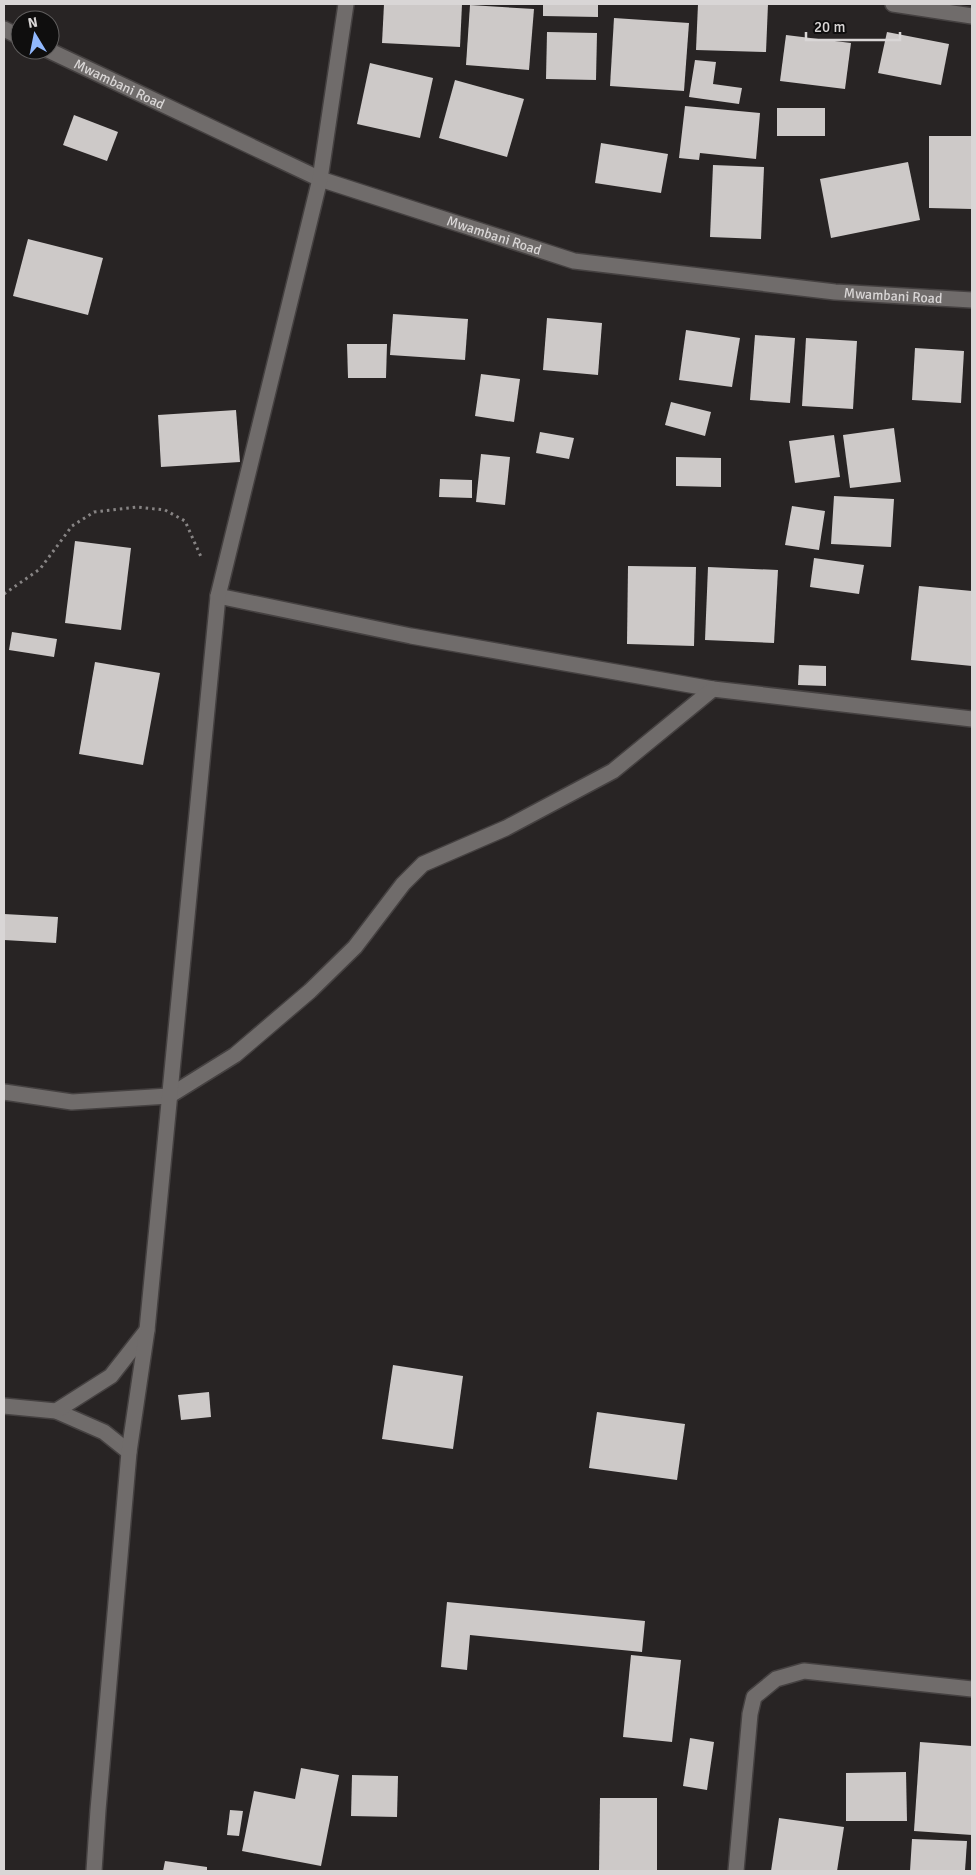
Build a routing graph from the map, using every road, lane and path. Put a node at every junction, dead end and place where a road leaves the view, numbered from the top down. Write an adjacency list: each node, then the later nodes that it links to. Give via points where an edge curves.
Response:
1 (346, 4): 5 (street)
2 (892, 4): 3 (street)
3 (972, 16)
4 (60, 56): 5 (street, Mwambani Road)
5 (320, 179): 6 (street, Mwambani Road, via 574,261 835,292); 8 (street)
6 (972, 300)
7 (4, 594): 8 (path, via 40,569 72,526 94,512 137,507 165,510 185,521)
8 (218, 596): 9 (street, via 411,636); 12 (street)
9 (713, 688): 10 (street); 12 (street, via 613,771 506,828 423,864 402,884 355,947 310,991 235,1055)
10 (972, 719)
11 (4, 1092): 12 (street, via 72,1102)
12 (169, 1096): 13 (street)
13 (147, 1330): 15 (street, via 111,1376); 16 (street)
14 (4, 1406): 15 (street)
15 (56, 1411): 16 (street, via 104,1432)
16 (129, 1452): 18 (street)
17 (972, 1689): 19 (street, via 804,1671 776,1679 754,1697 752,1706)
18 (94, 1871)
19 (736, 1871)

